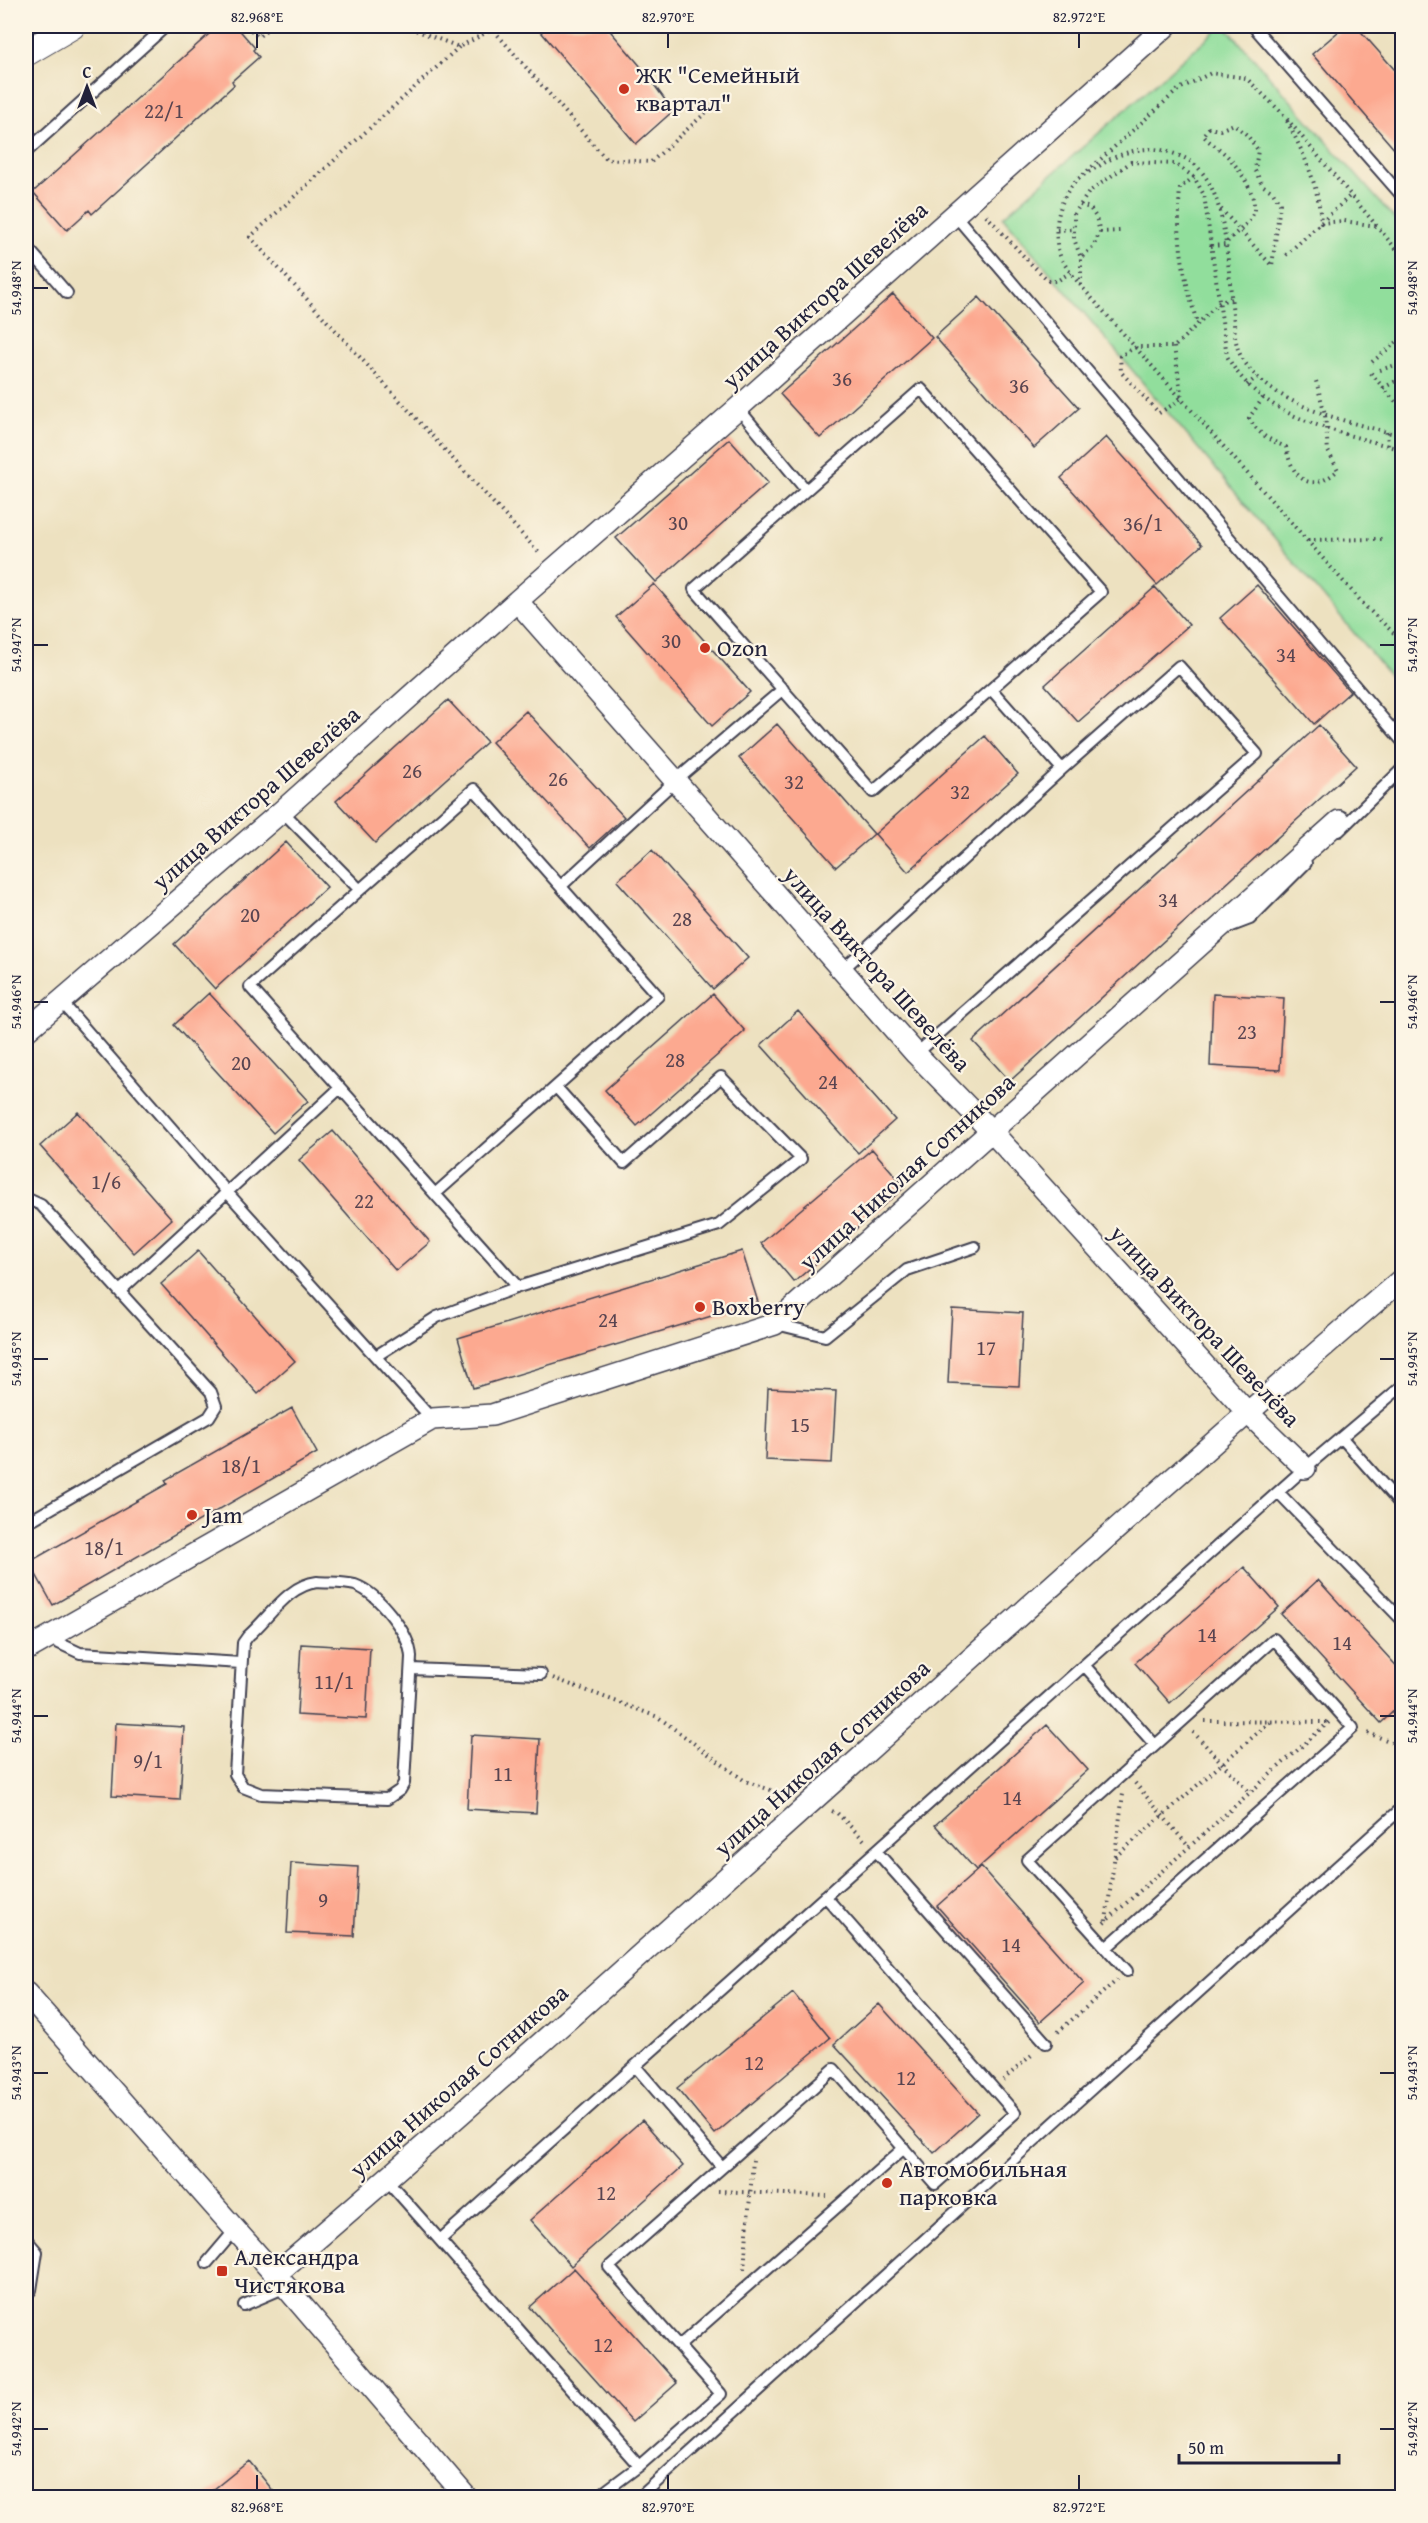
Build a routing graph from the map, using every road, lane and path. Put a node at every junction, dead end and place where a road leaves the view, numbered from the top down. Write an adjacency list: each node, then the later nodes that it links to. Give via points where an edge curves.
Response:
1 (72, 26): 12 (street)
2 (166, 26): 15 (lane)
3 (247, 26): 4 (path, via 258,37)
4 (271, 26)
5 (405, 26): 11 (path)
6 (1166, 26): 20 (street, улица Виктора Шевелёва)
7 (1253, 26): 19 (lane)
8 (1396, 26): 10 (lane)
9 (492, 27): 11 (path); 13 (path, via 606,159 651,162)
10 (1402, 33)
11 (459, 47): 68 (path, via 250,237)
12 (26, 53)
13 (712, 107)
14 (1282, 112): 17 (path, via 1245,78 1211,73 1179,89); 18 (path); 24 (path, via 1314,180)
15 (26, 152)
16 (1194, 177): 21 (path, via 1175,164 1131,162 1089,192); 33 (path, via 1204,195); 42 (path, via 1180,188 1178,219 1182,270)
17 (1074, 183): 22 (path, via 1129,151 1160,149 1188,159 1201,170); 27 (path, via 1060,206)
18 (1351, 195): 24 (path); 25 (path)
19 (1402, 196)
20 (972, 199): 23 (street, улица Виктора Шевелёва); 37 (path, via 1049,281 1057,281)
21 (1080, 205): 26 (path, via 1074,214); 30 (path, via 1090,208)
22 (1220, 208): 28 (path); 31 (path)
23 (954, 214): 57 (street, улица Виктора Шевелёва); 73 (lane)
24 (1321, 223): 25 (path, via 1344,221); 34 (path)
25 (1377, 226): 35 (path)
26 (1074, 229): 27 (path); 36 (path)
27 (1057, 230): 37 (path, via 1061,259)
28 (1239, 230): 28 (path, via 1252,217 1254,204 1236,165 1203,135 1209,128 1220,130 1234,124 1258,150 1255,170 1262,185 1273,192 1280,204 1272,266); 31 (path)
29 (1120, 231): 30 (path)
30 (1100, 232): 36 (path, via 1093,247)
31 (1225, 245): 33 (path); 40 (path)
32 (26, 246): 39 (lane)
33 (1211, 246): 41 (path)
34 (1286, 255)
35 (1402, 256)
36 (1081, 258): 38 (path)
37 (1071, 272): 38 (path)
38 (1081, 286): 44 (path)
39 (68, 293)
40 (1231, 298): 41 (path); 50 (path, via 1237,347)
41 (1219, 303): 42 (path); 53 (path, via 1227,356)
42 (1197, 323): 45 (path)
43 (1402, 338): 46 (path)
44 (1136, 347): 45 (path); 56 (path); 56 (path, via 1120,356 1121,372 1159,413)
45 (1174, 347): 56 (path)
46 (1372, 362)
47 (1402, 363): 48 (path)
48 (1380, 370)
49 (1371, 373): 54 (path)
50 (1257, 377): 53 (path); 59 (path, via 1296,403)
51 (1316, 381): 59 (path)
52 (1402, 381): 54 (path)
53 (1247, 385): 55 (path)
54 (1383, 388): 58 (path)
55 (1263, 398): 60 (path, via 1299,419); 60 (path, via 1249,418 1255,429 1266,439 1286,447 1301,478 1313,484 1338,470 1328,451)
56 (1182, 399): 67 (path)
57 (738, 408): 65 (lane); 68 (street, улица Виктора Шевелёва)
58 (1402, 410)
59 (1325, 414): 60 (path); 61 (path)
60 (1326, 427): 63 (path)
61 (1387, 432): 62 (path); 63 (path)
62 (1402, 436)
63 (1389, 446): 64 (path)
64 (1402, 450)
65 (806, 490): 71 (lane, via 694,589); 72 (lane, via 921,389 1101,592)
66 (1382, 539): 67 (path)
67 (1307, 540): 70 (path, via 1367,608)
68 (554, 569): 69 (street, улица Виктора Шевелёва)
69 (517, 601): 76 (street, улица Виктора Шевелёва); 77 (street, улица Виктора Шевелёва)
70 (1402, 639)
71 (783, 689): 72 (lane, via 873,792); 76 (lane)
72 (991, 689): 75 (lane)
73 (1402, 741)
74 (1402, 769): 81 (lane, via 1250,919)
75 (1062, 770): 82 (lane); 85 (lane, via 1179,666 1257,754)
76 (676, 780): 79 (lane); 82 (street, улица Виктора Шевелёва)
77 (282, 810): 80 (lane); 83 (street, улица Виктора Шевелёва)
78 (1339, 821): 81 (street, улица Николая Сотникова)
79 (561, 886): 80 (lane, via 474,789); 86 (lane, via 658,996)
80 (360, 890): 87 (lane, via 250,987)
81 (1209, 935): 88 (street, улица Николая Сотникова)
82 (842, 970): 85 (street, улица Виктора Шевелёва)
83 (60, 1000): 84 (street, улица Виктора Шевелёва); 89 (lane)
84 (26, 1031)
85 (916, 1054): 88 (street, улица Виктора Шевелёва)
86 (556, 1087): 90 (lane); 94 (lane, via 624,1163 721,1077 801,1160 719,1225)
87 (340, 1089): 89 (lane); 90 (lane)
88 (992, 1132): 96 (street, улица Николая Сотникова); 99 (street, улица Виктора Шевелёва)
89 (228, 1192): 95 (lane); 97 (lane)
90 (435, 1194): 94 (lane)
91 (26, 1198): 95 (lane, via 41,1205)
92 (975, 1247): 96 (lane, via 907,1270 825,1336)
93 (1402, 1279): 99 (street, улица Николая Сотникова)
94 (518, 1287): 97 (lane, via 437,1317)
95 (121, 1290): 105 (lane, via 211,1392 216,1406 209,1417)
96 (775, 1324): 100 (street, улица Николая Сотникова, via 492,1415)
97 (376, 1356): 100 (lane)
98 (1402, 1386): 101 (lane)
99 (1247, 1413): 102 (street, улица Виктора Шевелёва); 123 (street, улица Николая Сотникова)
100 (432, 1419): 107 (street, улица Николая Сотникова)
101 (1342, 1438): 102 (lane); 104 (lane)
102 (1305, 1468): 103 (lane)
103 (1278, 1492): 106 (lane); 110 (lane)
104 (1402, 1506)
105 (26, 1523)
106 (1402, 1620)
107 (48, 1638): 108 (street, улица Николая Сотникова); 109 (lane, via 80,1653)
108 (26, 1650)
109 (242, 1663): 111 (lane, via 243,1643 248,1635 300,1586 347,1583 370,1593 406,1636); 111 (lane, via 235,1774 243,1787 261,1794 377,1800 395,1795 404,1783)
110 (1084, 1665): 118 (lane); 127 (lane)
111 (411, 1669): 112 (lane)
112 (541, 1674): 123 (path, via 658,1717 744,1781)
113 (1340, 1713): 114 (lane, via 1274,1640); 116 (path); 117 (lane)
114 (1183, 1721): 115 (path); 118 (lane); 120 (path)
115 (1270, 1721): 116 (path); 120 (path)
116 (1330, 1722): 122 (path)
117 (1353, 1728): 119 (path); 132 (lane)
118 (1155, 1745): 121 (lane)
119 (1402, 1746)
120 (1222, 1764): 122 (path); 125 (path)
121 (1126, 1772): 125 (path); 128 (path); 131 (lane, via 1027,1860)
122 (1250, 1793): 126 (path)
123 (809, 1804): 127 (path, via 837,1813); 141 (street, улица Николая Сотникова)
124 (1402, 1808): 157 (lane)
125 (1163, 1815): 126 (path); 128 (path)
126 (1189, 1847): 130 (path)
127 (876, 1851): 129 (lane); 135 (lane)
128 (1115, 1857): 130 (path)
129 (825, 1896): 136 (lane); 137 (lane)
130 (1106, 1921): 131 (path)
131 (1093, 1934): 132 (lane)
132 (1106, 1948): 133 (lane)
133 (1127, 1971): 135 (path)
134 (26, 1993): 145 (street)
135 (1046, 2043): 137 (path)
136 (635, 2066): 140 (lane); 147 (lane)
137 (993, 2088): 139 (lane, via 1016,2113 935,2184)
138 (755, 2139): 139 (lane, via 834,2069); 140 (lane); 143 (path)
139 (904, 2148): 144 (lane)
140 (722, 2167): 142 (lane)
141 (386, 2179): 147 (lane); 149 (street, улица Николая Сотникова)
142 (696, 2190): 143 (path); 153 (lane, via 609,2267)
143 (750, 2193): 144 (path); 150 (path)
144 (848, 2197): 150 (lane)
145 (235, 2230): 148 (lane); 149 (street)
146 (26, 2239): 151 (lane, via 37,2252 31,2290)
147 (440, 2240): 154 (lane)
148 (207, 2263)
149 (280, 2281): 152 (lane); 155 (street)
150 (742, 2291): 153 (lane)
151 (26, 2295)
152 (244, 2305)
153 (679, 2346): 154 (lane, via 721,2394)
154 (639, 2466): 156 (lane)
155 (466, 2498)
156 (596, 2498)
157 (639, 2498)

